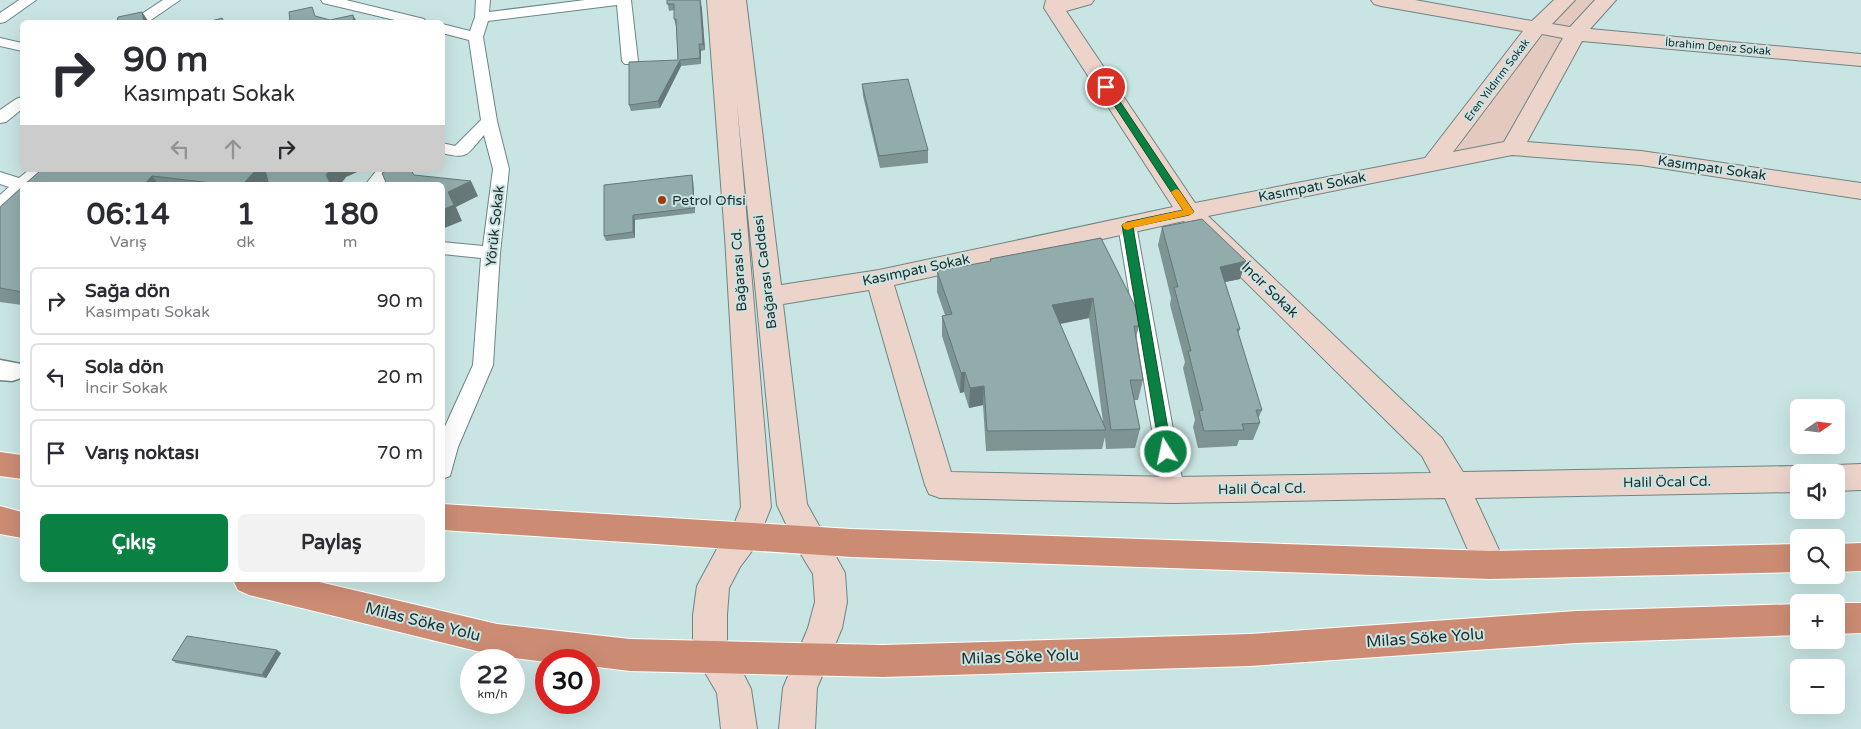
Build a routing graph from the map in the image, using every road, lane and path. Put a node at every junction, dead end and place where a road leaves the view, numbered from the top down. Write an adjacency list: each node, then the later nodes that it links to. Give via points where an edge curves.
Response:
1 (29, 0): 15 (street)
2 (173, 0): 16 (street)
3 (328, 0): 12 (street)
4 (620, 0): 14 (street)
5 (624, 0): 25 (street)
6 (717, 0): 27 (main road, Bağarası Cd.)
7 (736, 0): 27 (main road, Bağarası Caddesi)
8 (1084, 0): 13 (main road)
9 (1380, 0): 18 (main road, İbrahim Deniz Sokak)
10 (1565, 0): 18 (main road, Eren Yıldırım Sokak)
11 (1606, 0): 20 (main road)
12 (353, 2): 17 (street)
13 (1052, 2): 42 (main road, İncir Sokak)
14 (482, 8): 21 (street, Yörük Sokak)
15 (0, 19)
16 (142, 20)
17 (412, 20)
18 (1536, 28): 20 (main road, İbrahim Deniz Sokak); 32 (main road, Eren Yıldırım Sokak)
19 (445, 29): 21 (street)
20 (1575, 34): 24 (main road, İbrahim Deniz Sokak); 30 (main road)
21 (476, 37): 29 (street, Yörük Sokak)
22 (0, 42): 23 (street)
23 (20, 47)
24 (1861, 60)
25 (630, 61)
26 (20, 103): 28 (street)
27 (737, 113): 47 (main road, Bağarası Caddesi); 59 (main road, Bağarası Cd., via 756,506)
28 (0, 118)
29 (489, 121): 31 (street, via 459,152); 45 (street, Yörük Sokak, via 501,169)
30 (1512, 148): 32 (main road, Kasımpatı Sokak); 40 (main road, Kasımpatı Sokak, via 1641,158)
31 (445, 149)
32 (1433, 163): 42 (main road, Kasımpatı Sokak)
33 (37, 172): 36 (street)
34 (384, 172): 37 (street)
35 (0, 178): 38 (street)
36 (25, 182)
37 (376, 182)
38 (20, 184)
39 (20, 187): 41 (street)
40 (1861, 191)
41 (0, 204)
42 (1189, 212): 43 (main road, Kasımpatı Sokak); 54 (main road, İncir Sokak, via 1432,448)
43 (1127, 225): 46 (main road, Kasımpatı Sokak); 55 (street)
44 (445, 248): 45 (street)
45 (492, 253): 48 (street, Yörük Sokak, via 483,365)
46 (879, 279): 47 (main road, Kasımpatı Sokak); 55 (main road, Halil Öcal Cd., via 940,485)
47 (768, 298): 60 (main road, Bağarası Caddesi, via 792,505)
48 (445, 447)
49 (0, 464): 50 (highway)
50 (20, 466)
51 (1861, 477): 52 (main road)
52 (1845, 478)
53 (1790, 479): 54 (main road, Halil Öcal Cd.)
54 (1455, 486): 55 (main road, Halil Öcal Cd.); 64 (main road, İncir Sokak)
55 (1173, 490)
56 (445, 517): 59 (highway)
57 (0, 520): 58 (highway)
58 (20, 525)
59 (744, 537): 60 (highway); 69 (main road, via 712,586 710,641)
60 (810, 541): 64 (highway); 70 (main road, via 829,573 831,602)
61 (1861, 557): 63 (highway)
62 (1790, 558): 64 (highway)
63 (1845, 558)
64 (1490, 565)
65 (257, 582): 69 (highway, Milas Söke Yolu, via 497,640 630,656)
66 (1861, 618): 68 (highway)
67 (1790, 619): 70 (highway, Milas Söke Yolu, via 1576,627 1250,650 883,661)
68 (1845, 619)
69 (715, 657): 70 (highway, Milas Söke Yolu); 71 (main road, via 734,689)
70 (814, 660): 72 (main road, via 800,688)
71 (740, 729)
72 (797, 729)

